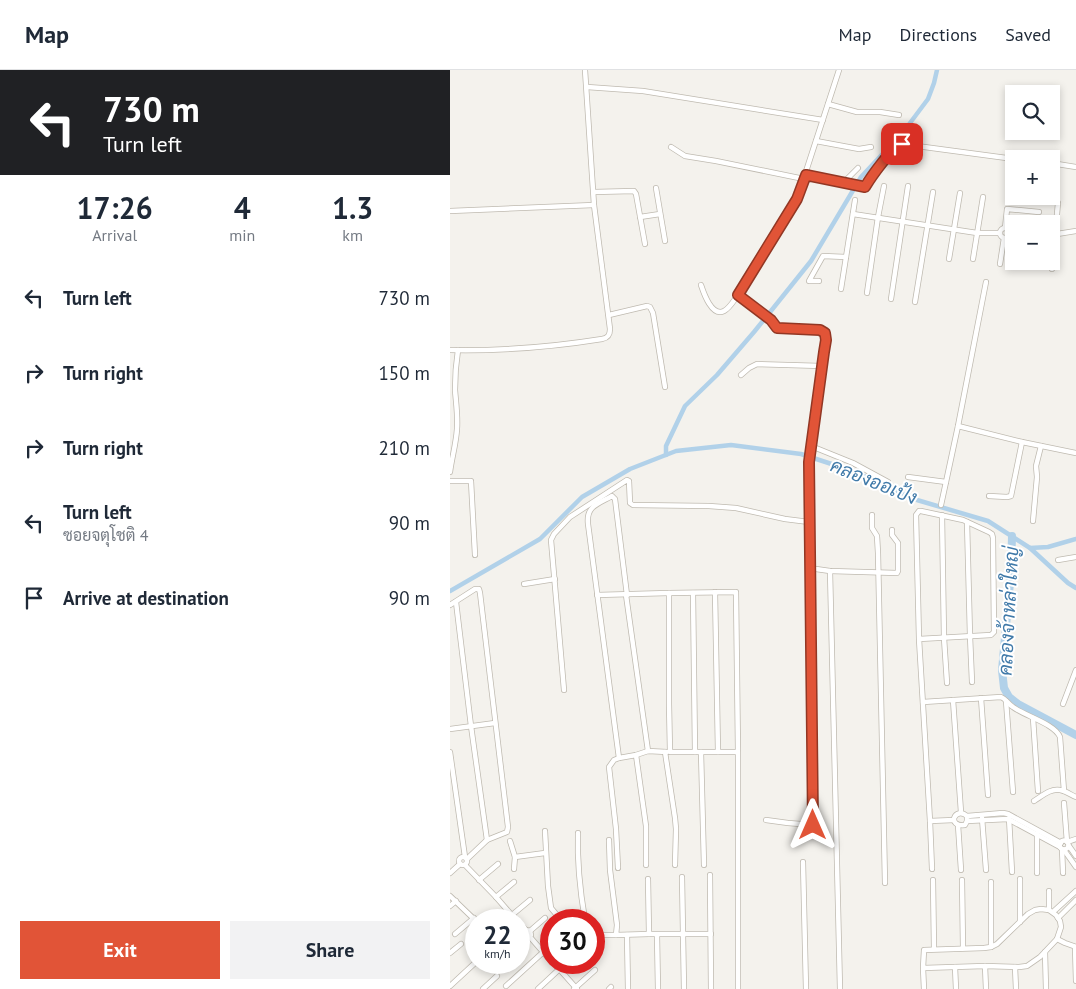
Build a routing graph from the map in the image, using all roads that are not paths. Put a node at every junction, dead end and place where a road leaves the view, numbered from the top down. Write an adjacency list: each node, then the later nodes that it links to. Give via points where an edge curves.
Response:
1 (585, 70): 3 (street)
2 (839, 70): 4 (street)
3 (587, 87): 6 (street, via 643,91); 19 (street)
4 (828, 104): 5 (street, via 857,112); 6 (street)
5 (899, 115)
6 (823, 120): 7 (street)
7 (816, 141): 9 (street, via 859,149); 14 (street)
8 (671, 146): 14 (street, via 685,156)
9 (871, 147)
10 (1005, 158): 15 (street, via 902,144 896,147 865,187)
11 (1060, 165): 12 (street)
12 (1076, 167)
13 (858, 168): 15 (street)
14 (805, 177): 15 (street); 52 (street, via 797,199)
15 (843, 183)
16 (884, 186): 31 (street)
17 (908, 186): 32 (street)
18 (656, 188): 27 (street)
19 (594, 192): 24 (street); 30 (street, via 634,192)
20 (933, 192): 33 (street)
21 (960, 193): 35 (street)
22 (983, 197): 37 (street)
23 (855, 200): 28 (street)
24 (594, 205): 25 (street); 55 (street)
25 (450, 211)
26 (1040, 212): 29 (street, via 1008,209)
27 (660, 214): 30 (street); 41 (street)
28 (853, 214): 31 (street); 43 (street)
29 (1007, 215)
30 (640, 217): 42 (street)
31 (878, 217): 32 (street); 51 (street)
32 (903, 221): 33 (street); 53 (street)
33 (927, 226): 35 (street); 54 (street)
34 (1005, 228): 38 (street)
35 (954, 230): 37 (street); 44 (street)
36 (1076, 231): 39 (street)
37 (977, 233): 38 (street); 45 (street)
38 (1000, 233): 40 (street)
39 (1060, 234)
40 (1004, 238): 46 (street)
41 (665, 241)
42 (645, 244)
43 (846, 257): 47 (street, via 823,256 809,280); 50 (street)
44 (948, 259)
45 (973, 259)
46 (1000, 264)
47 (819, 281)
48 (986, 282): 61 (street)
49 (701, 285): 52 (street, via 709,304 718,312 727,309)
50 (841, 289)
51 (867, 293)
52 (738, 295): 58 (street, via 777,328 825,333)
53 (892, 300)
54 (915, 302)
55 (609, 315): 57 (street, via 610,333 602,339 550,346); 60 (street, via 650,307)
56 (450, 350): 57 (street)
57 (458, 350): 65 (street, via 455,370 457,429)
58 (822, 366): 59 (street, via 757,364); 64 (street)
59 (741, 375)
60 (665, 387)
61 (958, 426): 62 (street); 71 (street)
62 (1022, 442): 63 (street); 72 (street, via 1011,496)
63 (1041, 446): 66 (street); 78 (street, via 1036,466)
64 (811, 447): 70 (street); 76 (street)
65 (452, 452): 67 (street)
66 (1076, 453)
67 (450, 472)
68 (908, 477): 71 (street)
69 (450, 480): 80 (street, via 471,481)
70 (888, 482)
71 (946, 482): 73 (street)
72 (989, 496)
73 (941, 505)
74 (872, 515): 85 (street, via 872,528 877,536)
75 (942, 516): 77 (street); 96 (street); 97 (street, via 919,511 916,515)
76 (809, 522): 83 (street); 86 (street, via 785,520 736,508 632,504 627,480 570,517 554,534 551,540)
77 (968, 522): 95 (street); 95 (street, via 993,536 995,621 991,635)
78 (1033, 522)
79 (892, 530): 85 (street, via 898,543 897,572)
80 (475, 555)
81 (1076, 556): 82 (street)
82 (1058, 560)
83 (809, 568): 84 (street); 130 (street, via 813,825)
84 (830, 571): 85 (street); 232 (street)
85 (878, 572): 172 (street)
86 (554, 578): 87 (street); 101 (street)
87 (524, 584)
88 (715, 592): 90 (street); 115 (street); 116 (street, via 736,592)
89 (669, 593): 90 (street); 91 (street); 113 (street)
90 (693, 593): 114 (street)
91 (626, 595): 92 (street); 92 (street, via 615,499 612,496 593,507 587,517); 112 (street)
92 (597, 596): 118 (street)
93 (456, 602): 94 (street); 108 (street, via 479,589); 109 (street)
94 (450, 605)
95 (970, 636): 96 (street); 99 (street)
96 (944, 638): 97 (street); 100 (street)
97 (919, 639): 105 (street)
98 (1076, 670): 106 (street)
99 (972, 682)
100 (947, 683)
101 (564, 690)
102 (981, 698): 103 (street); 104 (street, via 1001,697); 122 (street)
103 (953, 700): 105 (street); 126 (street)
104 (1006, 700): 107 (street); 121 (street)
105 (923, 702): 132 (street)
106 (1063, 704)
107 (1033, 718): 119 (street); 120 (street, via 1060,734)
108 (495, 723): 109 (street); 138 (street, via 508,830)
109 (471, 726): 110 (street); 138 (street)
110 (450, 729)
111 (450, 752): 145 (street)
112 (648, 752): 113 (street); 117 (street)
113 (667, 752): 114 (street); 150 (street, via 675,818)
114 (698, 752): 115 (street); 152 (street)
115 (718, 752): 116 (street)
116 (738, 752): 230 (street)
117 (636, 755): 118 (street); 151 (street, via 646,826)
118 (619, 758): 154 (street, via 609,767)
119 (1038, 791)
120 (1064, 791): 123 (street); 124 (street, via 1051,791)
121 (1013, 792)
122 (988, 795)
123 (1076, 797)
124 (1034, 801)
125 (1064, 803): 141 (street)
126 (961, 812): 129 (street); 131 (street)
127 (982, 817): 128 (street); 129 (street); 158 (street)
128 (1009, 817): 135 (street); 159 (street)
129 (967, 818): 133 (street, via 965,825)
130 (766, 820)
131 (954, 820): 132 (street); 133 (street)
132 (930, 821): 156 (street)
133 (958, 826): 157 (street)
134 (545, 831): 143 (street)
135 (1038, 832): 142 (street); 161 (street)
136 (578, 833): 184 (street)
137 (1076, 839): 141 (street)
138 (488, 840): 145 (street)
139 (609, 840): 197 (street)
140 (510, 841): 146 (street)
141 (1068, 844): 142 (street, via 1068,849); 142 (street, via 1063,841); 144 (street)
142 (1062, 847): 153 (street); 162 (street)
143 (545, 853): 146 (street); 183 (street)
144 (1076, 856)
145 (466, 858): 148 (street, via 460,858 459,862)
146 (515, 858): 155 (street)
147 (803, 862): 231 (street)
148 (463, 864): 160 (street); 167 (street)
149 (498, 864): 167 (street)
150 (675, 864)
151 (646, 865)
152 (704, 865)
153 (1076, 867)
154 (618, 868)
155 (514, 869)
156 (932, 869)
157 (961, 870)
158 (986, 870)
159 (1012, 872)
160 (450, 873)
161 (1037, 873)
162 (1063, 873)
163 (710, 875): 195 (street)
164 (682, 877): 194 (street)
165 (648, 879): 193 (street)
166 (1020, 879): 188 (street)
167 (480, 880): 176 (street)
168 (933, 880): 207 (street)
169 (962, 880): 206 (street)
170 (514, 882): 176 (street)
171 (990, 882): 203 (street)
172 (885, 883)
173 (1049, 890): 186 (street)
174 (1076, 891): 186 (street)
175 (450, 896): 179 (street)
176 (496, 897): 181 (street)
177 (530, 900): 182 (street)
178 (1076, 900): 187 (street)
179 (456, 901): 180 (street); 185 (street)
180 (450, 906)
181 (507, 909)
182 (519, 909)
183 (551, 909)
184 (583, 909)
185 (465, 910)
186 (1051, 911): 187 (street); 188 (street, via 1034,910)
187 (1058, 918): 201 (street)
188 (1020, 922): 203 (street)
189 (540, 923): 191 (street)
190 (465, 927): 192 (street)
191 (530, 932)
192 (455, 934)
193 (650, 934): 198 (street); 199 (street)
194 (683, 934): 195 (street); 199 (street); 228 (street)
195 (711, 934): 229 (street)
196 (605, 935): 197 (street)
197 (616, 935): 198 (street)
198 (627, 935): 226 (street)
199 (656, 935): 227 (street)
200 (530, 936): 205 (street)
201 (1057, 939): 204 (street); 208 (street)
202 (461, 944): 209 (street)
203 (992, 947): 206 (street)
204 (1076, 947): 220 (street)
205 (540, 948)
206 (963, 948): 207 (street)
207 (934, 949): 214 (street, via 924,951)
208 (1045, 952): 213 (street, via 1031,963); 237 (street)
209 (450, 953)
210 (540, 955): 222 (street)
211 (985, 966): 212 (street); 213 (street); 235 (street)
212 (955, 967): 214 (street); 234 (street)
213 (1015, 967): 236 (street)
214 (923, 968): 233 (street)
215 (465, 972): 221 (street)
216 (554, 974): 225 (street)
217 (563, 974): 223 (street)
218 (591, 974): 223 (street)
219 (497, 976): 224 (street)
220 (1076, 981)
221 (450, 986)
222 (506, 986)
223 (576, 988)
224 (483, 989)
225 (538, 989)
226 (628, 989)
227 (658, 989)
228 (684, 989)
229 (711, 989)
230 (738, 989)
231 (806, 989)
232 (840, 989)
233 (924, 989)
234 (956, 989)
235 (986, 989)
236 (1016, 989)
237 (1046, 989)

